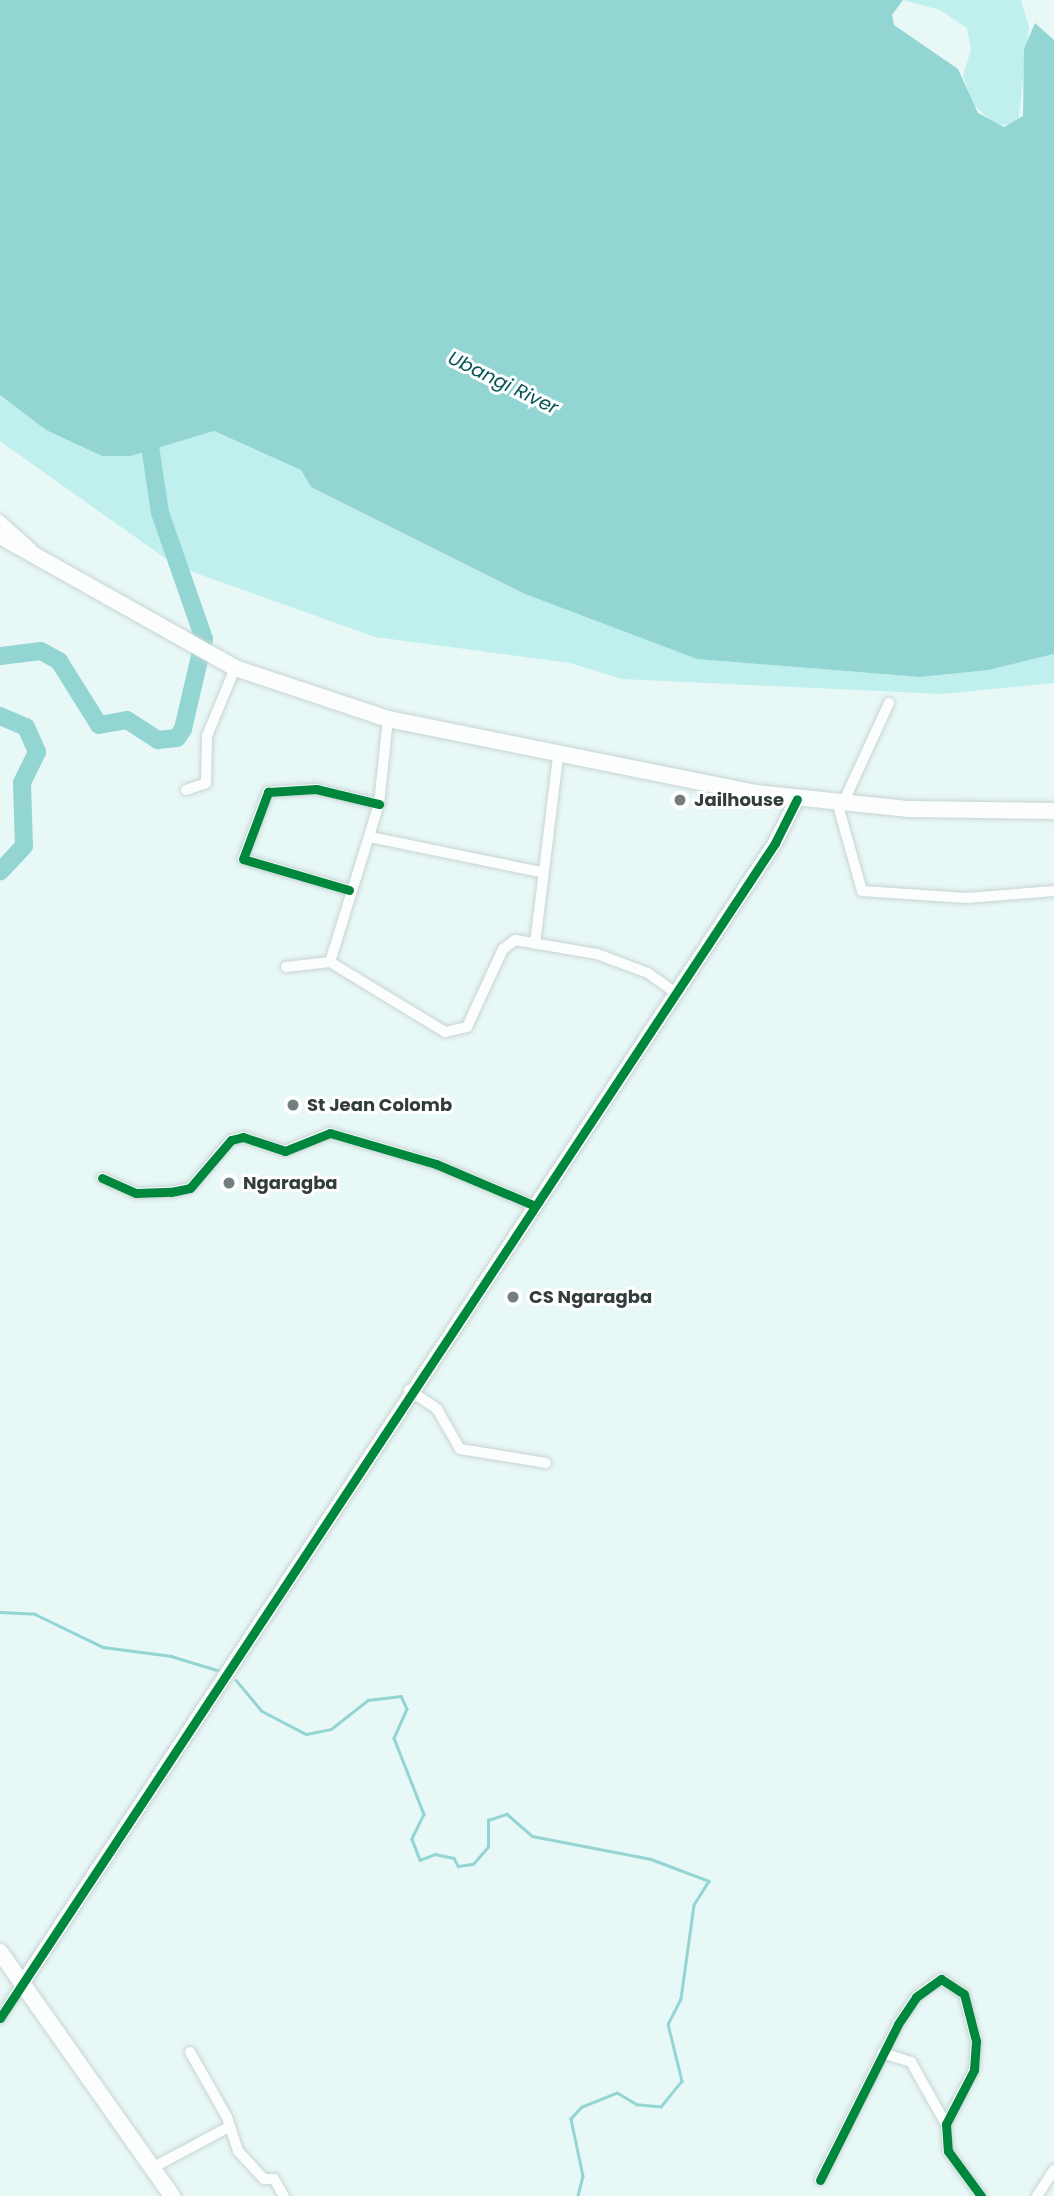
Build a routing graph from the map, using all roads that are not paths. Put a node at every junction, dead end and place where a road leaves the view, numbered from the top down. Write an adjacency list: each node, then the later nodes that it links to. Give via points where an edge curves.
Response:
1 (0, 520): 3 (street)
2 (0, 536): 3 (main road)
3 (33, 550): 4 (main road)
4 (232, 666): 6 (main road); 8 (street, via 207,736 206,783)
5 (889, 703): 10 (street)
6 (388, 719): 7 (main road); 11 (street)
7 (558, 757): 9 (main road); 14 (street)
8 (186, 790)
9 (797, 799): 10 (main road); 20 (street, via 775,844)
10 (840, 803): 12 (main road); 16 (street, via 862,891 967,898)
11 (379, 804): 13 (street); 15 (street, via 316,789 268,792 243,859)
12 (1054, 811)
13 (370, 837): 14 (street); 15 (street)
14 (540, 872): 17 (street)
15 (349, 890): 18 (street)
16 (1054, 891)
17 (536, 944): 18 (street, via 515,940 503,948 467,1027 456,1033 445,1032); 20 (street, via 597,954 648,973)
18 (330, 962): 19 (street)
19 (286, 967)
20 (674, 992): 22 (street)
21 (102, 1178): 22 (street, via 136,1193 172,1192 190,1188 231,1140 243,1137 285,1150 330,1133 436,1164)
22 (533, 1205): 23 (street)
23 (409, 1390): 24 (street, via 437,1409 460,1449); 26 (street)
24 (546, 1463)
25 (0, 1952): 26 (main road)
26 (22, 1984): 27 (street); 32 (main road)
27 (0, 2018)
28 (190, 2052): 31 (street)
29 (882, 2053): 30 (street, via 911,2062); 30 (street, via 916,1997 941,1979 954,1983 964,1994 976,2041 974,2070); 34 (street)
30 (946, 2124): 37 (street, via 951,2158)
31 (229, 2127): 32 (street); 36 (street, via 238,2151 264,2179 274,2179)
32 (153, 2167): 35 (main road)
33 (1054, 2171): 38 (street)
34 (820, 2180)
35 (172, 2196)
36 (284, 2196)
37 (981, 2196)
38 (1037, 2196)

